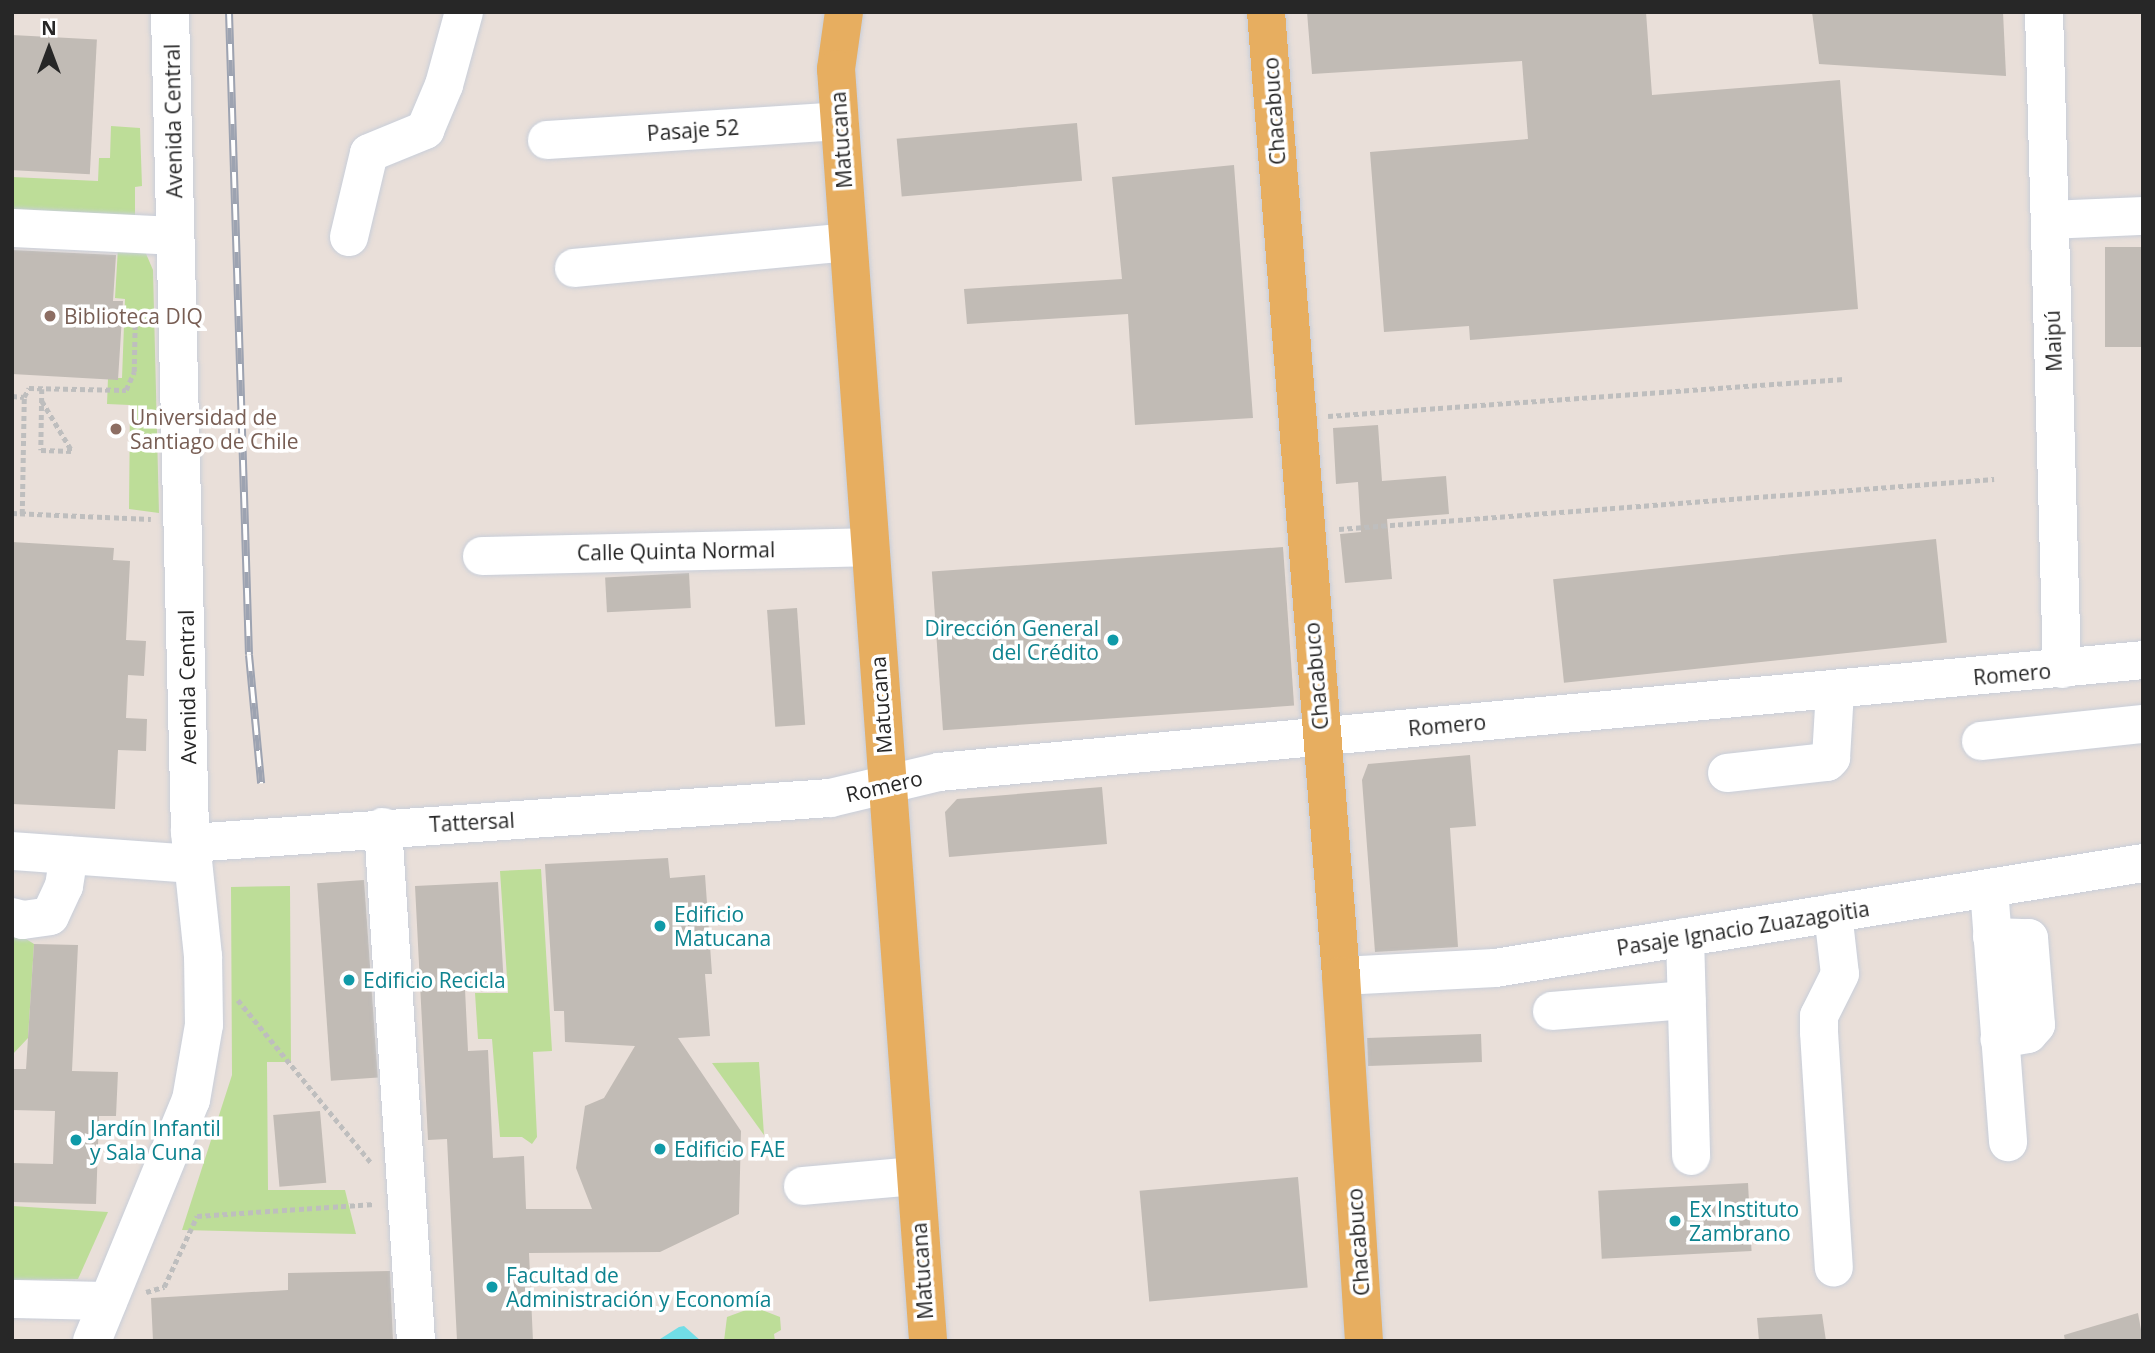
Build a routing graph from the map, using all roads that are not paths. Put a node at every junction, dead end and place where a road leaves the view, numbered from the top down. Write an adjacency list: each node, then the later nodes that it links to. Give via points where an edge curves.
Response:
1 (170, 12): 13 (street, Avenida Central)
2 (464, 12): 14 (street, via 444,85 425,130 369,153)
3 (817, 12): 7 (main road, Matucana)
4 (844, 12): 7 (main road, Matucana)
5 (1266, 12): 23 (main road, Chacabuco)
6 (2044, 12): 11 (street, Maipú)
7 (836, 69): 8 (main road, Matucana)
8 (839, 121): 9 (street, Pasaje 52); 15 (main road, Matucana)
9 (547, 140)
10 (2143, 216): 11 (street)
11 (2050, 220): 20 (street, Maipú)
12 (12, 228): 13 (street)
13 (176, 236): 30 (street, Avenida Central)
14 (349, 237)
15 (848, 242): 16 (street); 17 (main road, Matucana)
16 (574, 268)
17 (869, 547): 18 (street, Calle Quinta Normal); 26 (main road, Matucana)
18 (482, 556)
19 (2143, 660): 20 (street, Romero)
20 (2062, 669): 21 (street, Romero)
21 (1835, 690): 23 (street, Romero); 25 (street, via 1831,758 1827,762)
22 (2143, 724): 24 (street)
23 (1321, 735): 26 (street, Romero, via 939,772); 37 (main road, Chacabuco)
24 (1980, 741)
25 (1727, 773)
26 (887, 785): 27 (street, Romero, via 830,798); 42 (main road, Matucana)
27 (754, 805): 28 (street, Tattersal)
28 (383, 827): 30 (street, Tattersal); 48 (street)
29 (12, 850): 31 (street, Tattersal)
30 (192, 854): 31 (street, Tattersal); 46 (street, Avenida Central, via 205,1000 198,1071 191,1100)
31 (69, 855): 35 (street, via 64,886 50,916)
32 (2143, 863): 33 (street, Pasaje Ignacio Zuazagoitia)
33 (1989, 888): 34 (street, Pasaje Ignacio Zuazagoitia); 40 (street, via 1992,937 2029,938 2036,1025 2028,1034 1999,1038)
34 (1833, 913): 36 (street, Pasaje Ignacio Zuazagoitia); 44 (street, via 1840,974 1819,1016 1819,1032)
35 (12, 917)
36 (1685, 937): 37 (street, Pasaje Ignacio Zuazagoitia, via 1495,968); 38 (street)
37 (1341, 976): 50 (main road, Chacabuco)
38 (1687, 1000): 39 (street); 41 (street)
39 (1552, 1011)
40 (2008, 1142)
41 (1690, 1156)
42 (915, 1176): 43 (street); 49 (main road, Matucana)
43 (803, 1186)
44 (1834, 1269)
45 (12, 1299): 46 (street)
46 (108, 1301): 47 (street, Avenida Central)
47 (92, 1341)
48 (416, 1341)
49 (928, 1341)
50 (1364, 1341)

